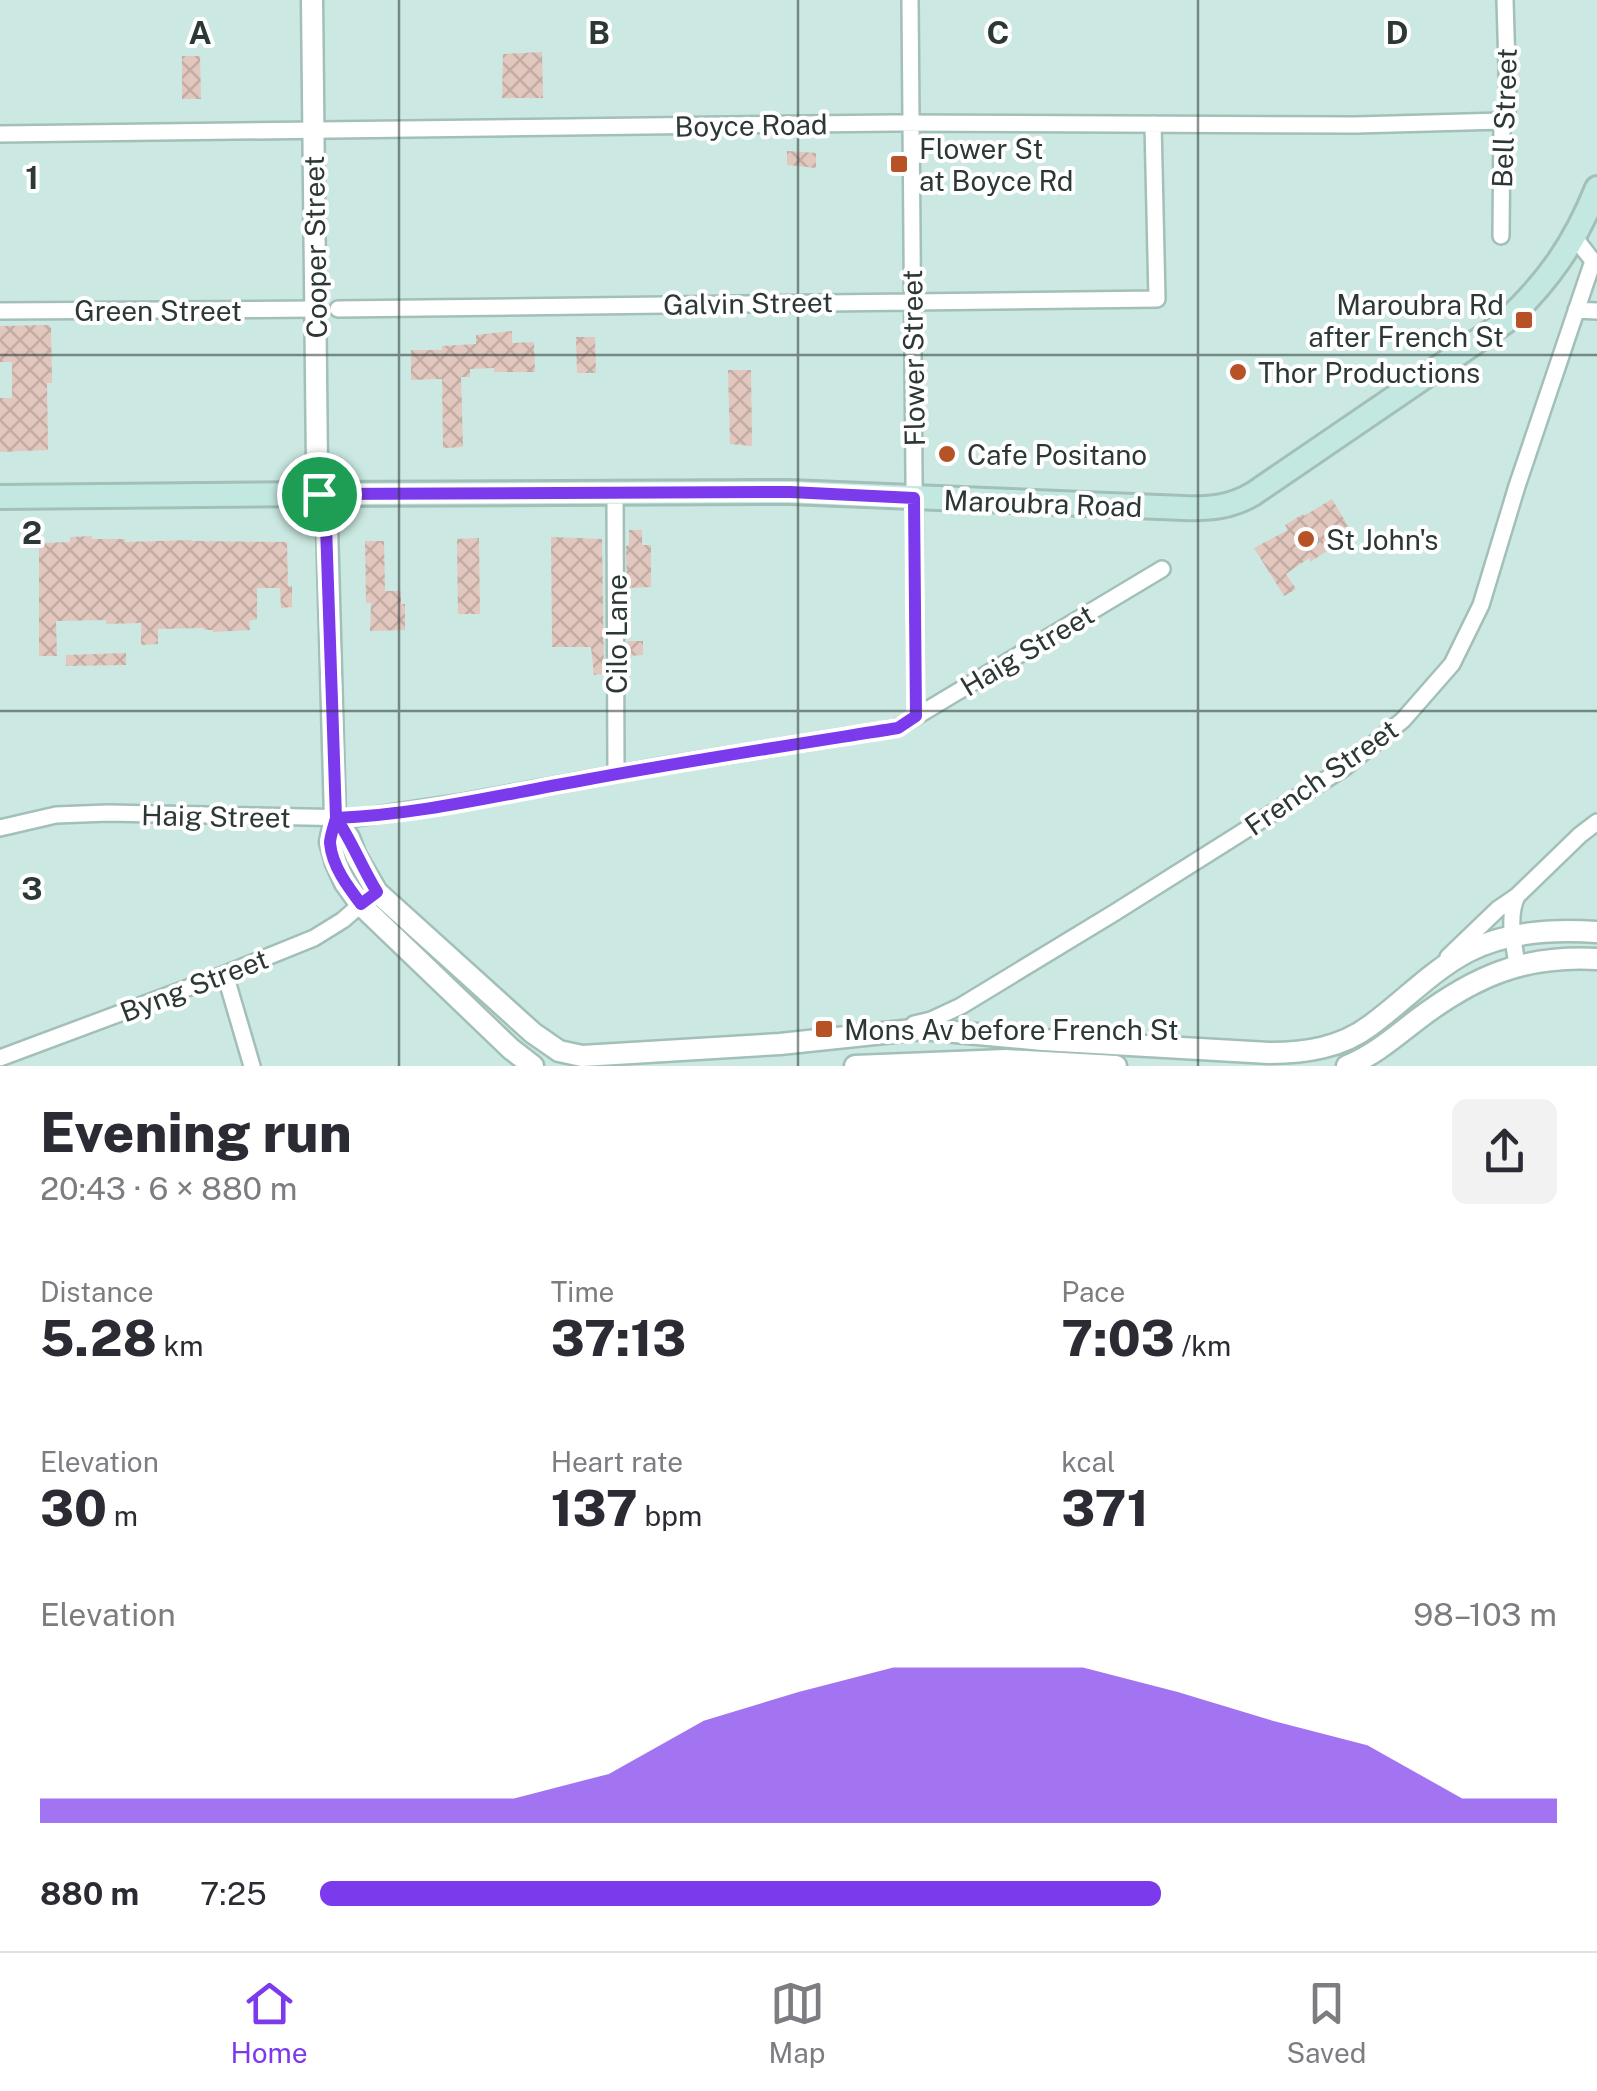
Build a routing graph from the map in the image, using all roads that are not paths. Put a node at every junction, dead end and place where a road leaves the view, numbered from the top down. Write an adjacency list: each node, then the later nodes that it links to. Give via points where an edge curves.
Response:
1 (312, 0): 7 (street, Cooper Street)
2 (910, 0): 5 (street, Flower Street)
3 (1506, 0): 4 (street, Bell Street, via 1508,102)
4 (1502, 121): 6 (street, Boyce Road); 10 (street, Bell Street)
5 (910, 124): 6 (street, Boyce Road); 7 (street, Boyce Road); 12 (street, Flower Street)
6 (1153, 124): 12 (street, Galvin Street, via 1157,299)
7 (313, 129): 8 (street, Boyce Road); 13 (street, Cooper Street)
8 (0, 134)
9 (1597, 188): 11 (main road, Maroubra Road)
10 (1500, 236)
11 (1575, 238): 15 (street, French Street, via 1593,261); 21 (main road, Maroubra Road, via 1505,322 1240,502 1203,509)
12 (913, 300): 14 (street, Galvin Street); 21 (street, Flower Street)
13 (316, 309): 16 (street, Green Street); 18 (street, Cooper Street)
14 (338, 309)
15 (1576, 310): 17 (street); 36 (street, French Street, via 1481,605 1452,664 1403,720 1344,768 961,1006)
16 (0, 311)
17 (1597, 311)
18 (319, 494): 19 (main road, Maroubra Road); 20 (main road, Maroubra Road); 25 (street, Cooper Street, via 326,526)
19 (615, 494): 21 (main road, Maroubra Road); 24 (street, Cilo Lane)
20 (0, 497)
21 (914, 498): 23 (street, Flower Street)
22 (1162, 570): 23 (street, Haig Street)
23 (916, 716): 24 (street, Haig Street, via 898,728)
24 (616, 774): 25 (street, Haig Street)
25 (336, 818): 27 (street, Haig Street, via 108,813 56,815); 29 (street, Cooper Street, via 330,842 336,863 345,882)
26 (1597, 822): 28 (street)
27 (0, 828)
28 (1518, 896): 31 (street); 35 (street)
29 (369, 898): 34 (street, Byng Street, via 314,938); 36 (street, via 559,1051 612,1055); 39 (street)
30 (1597, 932): 31 (street)
31 (1514, 936): 33 (street); 35 (street, via 1470,951)
32 (1597, 959): 33 (street)
33 (1517, 965): 42 (street, via 1454,994)
34 (225, 974): 37 (street, Byng Street); 38 (street)
35 (1420, 984): 36 (street, via 1369,1027 1304,1052)
36 (881, 1032)
37 (0, 1058)
38 (252, 1066)
39 (533, 1066)
40 (856, 1066): 41 (street, via 1006,1060)
41 (1116, 1066)
42 (1347, 1066)

